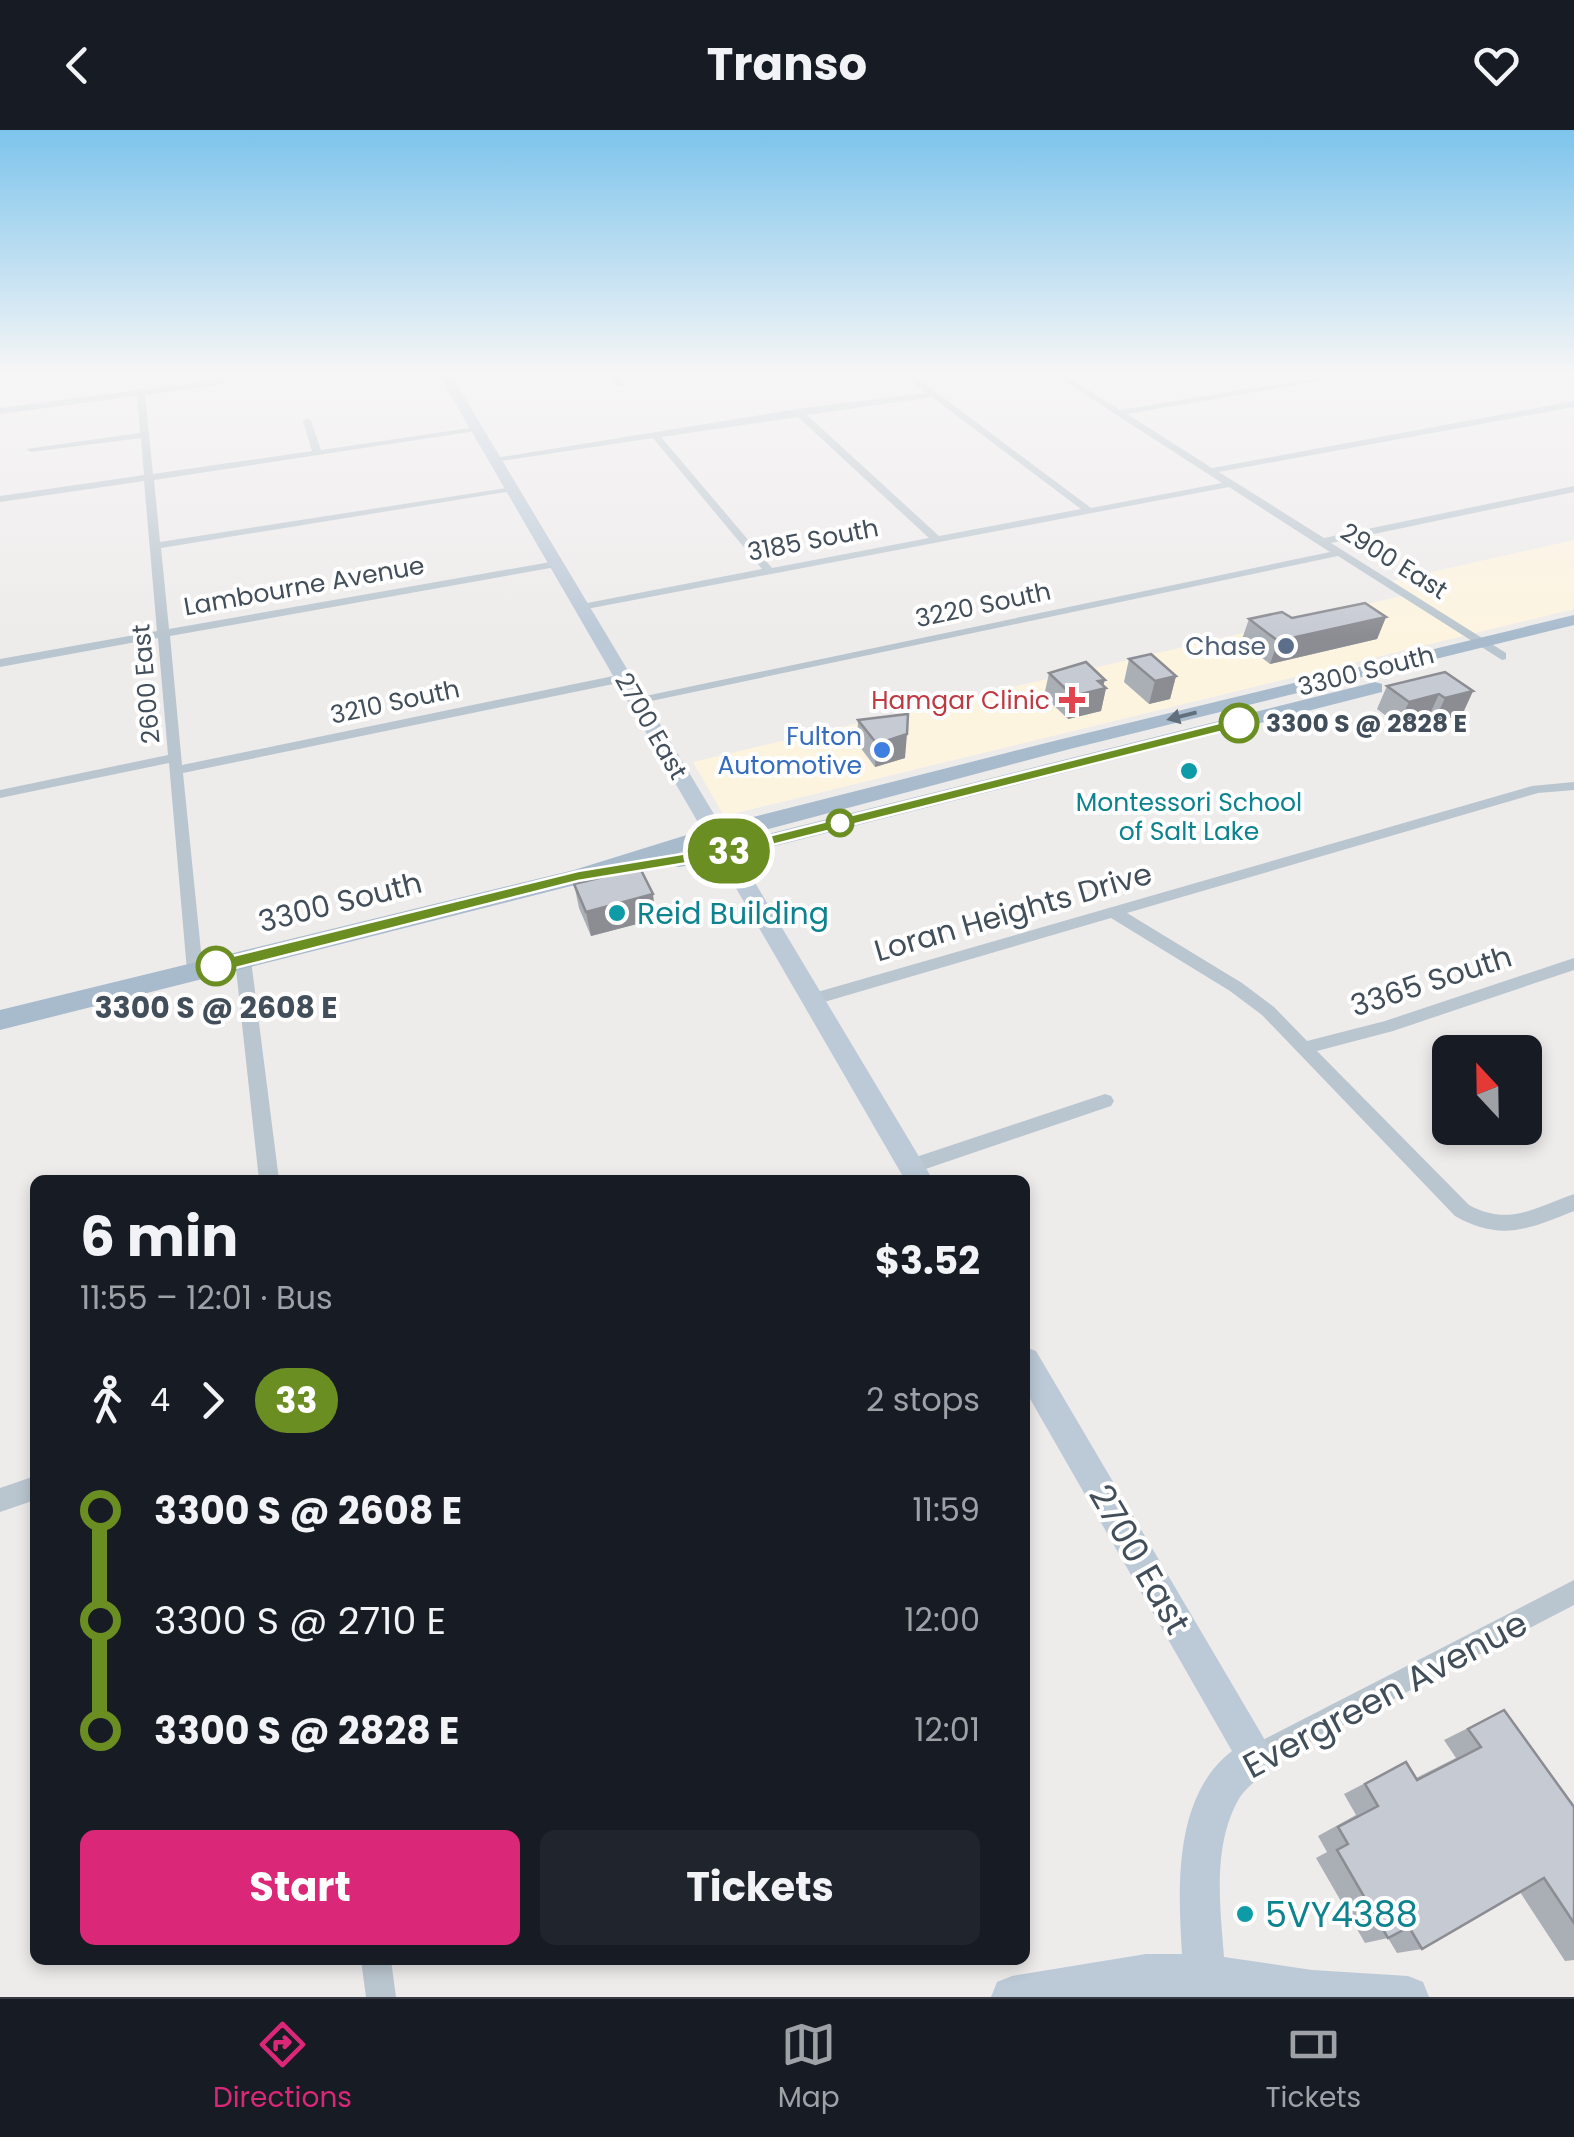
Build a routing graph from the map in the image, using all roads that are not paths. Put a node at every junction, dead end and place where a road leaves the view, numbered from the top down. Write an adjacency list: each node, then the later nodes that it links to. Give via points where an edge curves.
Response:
1 (148, 462): 10 (street, 2600 East)
2 (256, 462): 10 (street)
3 (496, 462): 13 (street, 2700 East)
4 (677, 462): 21 (street)
5 (852, 462): 16 (street)
6 (1024, 462): 15 (street)
7 (1197, 462): 9 (street, 2900 East)
8 (1259, 462): 9 (street)
9 (1211, 471): 11 (street, 2900 East)
10 (149, 478): 14 (street); 18 (street, 2600 East)
11 (1231, 484): 15 (street, 3185 South); 17 (street, 2900 East)
12 (1574, 489): 17 (street)
13 (513, 490): 18 (street); 20 (street, 2700 East)
14 (0, 499)
15 (1089, 511): 16 (street, 3185 South)
16 (936, 540): 21 (street, 3185 South)
17 (1322, 542): 19 (street, 2900 East)
18 (156, 546): 24 (street, 2600 East)
19 (1340, 553): 26 (street, 2900 East); 30 (street, 3220 South)
20 (556, 564): 22 (street, 2700 East); 24 (street, Lambourne Avenue)
21 (769, 572): 22 (street, 3185 South)
22 (581, 607): 29 (street, 2700 East)
23 (1574, 620): 26 (main road, 3300 South)
24 (164, 634): 28 (street, Lambourne Avenue); 31 (street, 2600 East)
25 (1574, 638): 27 (main road, 3300 South)
26 (1480, 642): 27 (street, 2900 East); 34 (main road, 3300 South, one-way to 34)
27 (1502, 656): 34 (main road, 3300 South)
28 (0, 663)
29 (623, 678): 30 (street, 2700 East); 31 (street, 3210 South)
30 (636, 702): 34 (street, 2700 East)
31 (176, 764): 33 (street, 3210 South); 38 (street, 2600 East)
32 (1574, 786): 35 (street, Loran Heights Drive, via 1537,789)
33 (0, 794)
34 (719, 843): 36 (main road, 3300 South); 39 (street, 2700 East)
35 (1113, 912): 39 (street, Loran Heights Drive); 41 (street, via 1247,994)
36 (243, 960): 38 (main road, 3300 South); 44 (street)
37 (1574, 964): 41 (street, 3365 South)
38 (195, 972): 40 (main road, 3300 South)
39 (814, 999): 43 (street, 2700 East)
40 (0, 1020)
41 (1304, 1048): 45 (street, via 1446,1197 1482,1222 1520,1224)
42 (1105, 1101): 43 (street)
43 (915, 1173)
44 (267, 1175)
45 (1574, 1202)
46 (1030, 1371): 50 (street, 2700 East)
47 (30, 1490): 48 (street)
48 (0, 1500)
49 (1574, 1592): 50 (street, Evergreen Avenue)
50 (1256, 1757): 52 (street, Evergreen Avenue, via 1228,1779 1202,1854)
51 (377, 1965): 53 (street)
52 (1204, 1974): 54 (street, via 1146,1974); 55 (street, via 1312,1992)
53 (381, 1997)
54 (1012, 1997)
55 (1408, 1997)

